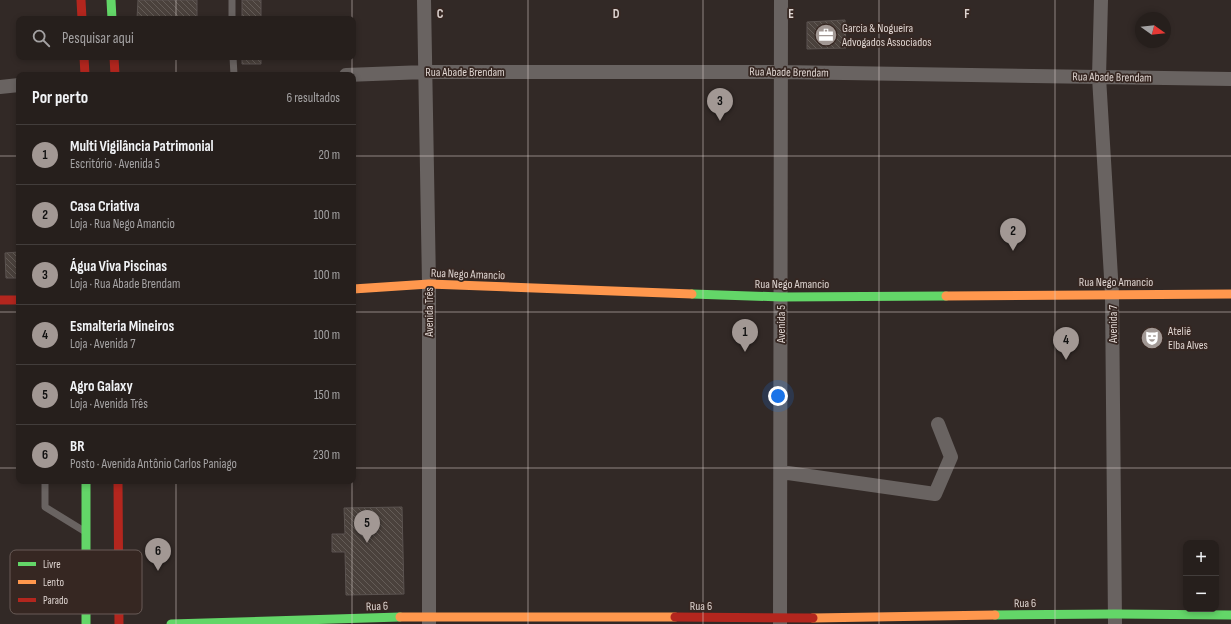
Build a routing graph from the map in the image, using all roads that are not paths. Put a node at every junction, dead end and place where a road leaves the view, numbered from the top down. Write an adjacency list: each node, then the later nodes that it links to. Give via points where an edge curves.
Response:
1 (81, 0): 7 (street)
2 (111, 0): 8 (street)
3 (232, 0): 9 (lane)
4 (424, 0): 16 (street, Avenida Três)
5 (781, 0): 17 (street, Avenida 5)
6 (1101, 0): 19 (street, Avenida 7)
7 (82, 16)
8 (112, 16)
9 (232, 16)
10 (84, 60): 13 (street)
11 (114, 60): 14 (street)
12 (233, 60): 15 (lane)
13 (85, 72)
14 (115, 72)
15 (234, 72)
16 (425, 72): 17 (street, Rua Abade Brendam); 18 (street, Rua Abade Brendam); 23 (street, Avenida Três)
17 (781, 72): 19 (street, Rua Abade Brendam); 27 (street, Avenida 5)
18 (356, 75)
19 (1099, 77): 20 (street, Rua Abade Brendam); 25 (street, Avenida 7)
20 (1231, 79)
21 (16, 85): 22 (street)
22 (0, 87)
23 (429, 284): 24 (street, Rua Nego Amancio); 27 (street, Rua Nego Amancio); 41 (street, Avenida Três)
24 (356, 289)
25 (1112, 294): 26 (street, Rua Nego Amancio); 27 (street, Rua Nego Amancio); 40 (street, Avenida 7)
26 (1231, 294)
27 (781, 297): 31 (street, Avenida 5)
28 (0, 300): 29 (street)
29 (16, 300)
30 (938, 424): 31 (street, via 951,457 935,494)
31 (781, 472): 42 (street, Avenida 5)
32 (45, 484): 35 (lane, via 45,507)
33 (86, 484): 35 (street)
34 (118, 484): 37 (street)
35 (86, 532): 36 (street)
36 (86, 550)
37 (118, 550)
38 (119, 614): 43 (street)
39 (1231, 616): 40 (street, Rua 6)
40 (1115, 619): 42 (street, Rua 6)
41 (429, 620): 42 (street, Rua 6); 44 (street, Rua 6)
42 (780, 621)
43 (119, 624)
44 (171, 624)

